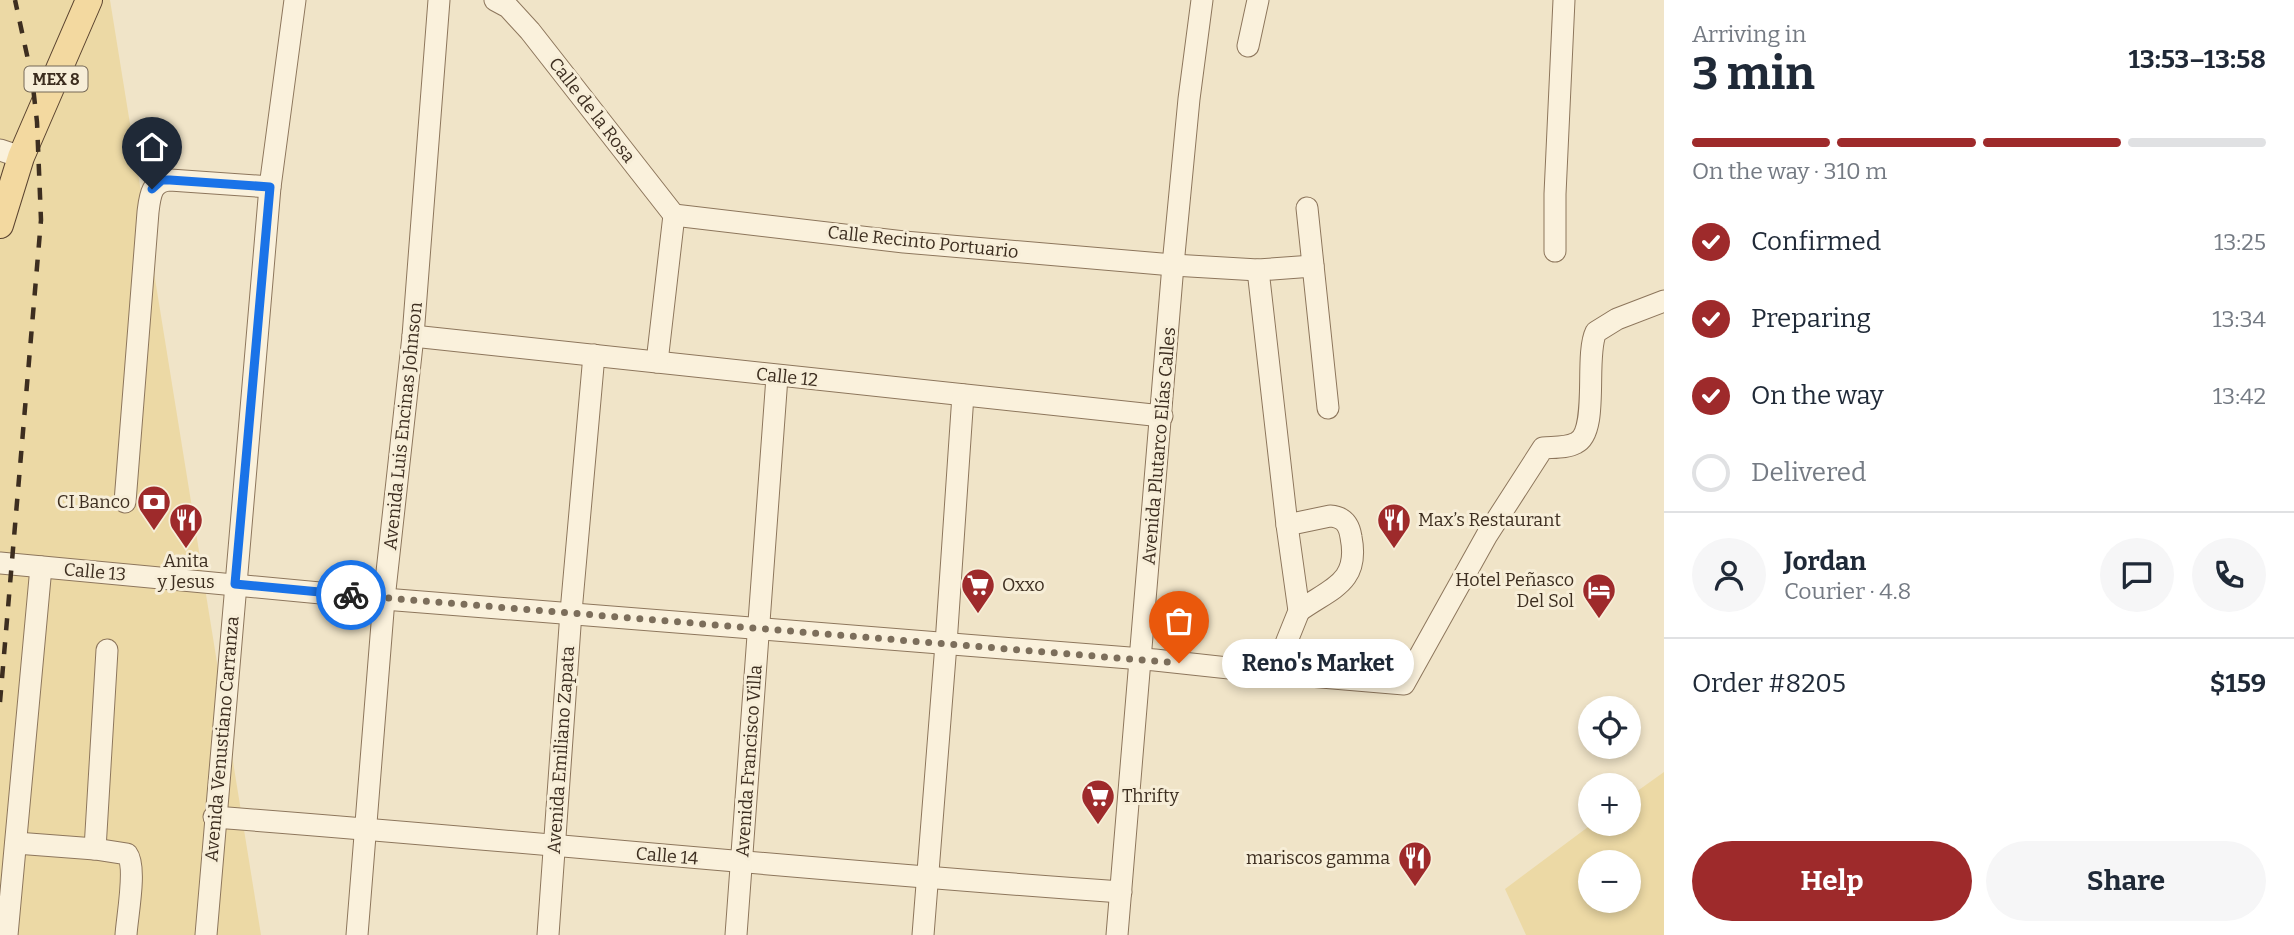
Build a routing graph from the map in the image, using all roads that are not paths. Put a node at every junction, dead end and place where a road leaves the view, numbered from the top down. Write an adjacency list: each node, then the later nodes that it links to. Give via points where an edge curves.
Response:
1 (89, 0): 9 (main road, MEX 8)
2 (295, 0): 10 (street, Avenida Venustiano Carranza)
3 (439, 0): 19 (street, Avenida Luis Encinas Johnson)
4 (1202, 0): 15 (street, Avenida Plutarco Elías Calles)
5 (1258, 0): 8 (street)
6 (1564, 0): 14 (street)
7 (501, 4): 12 (street, Calle de la Rosa, via 530,31)
8 (1248, 46)
9 (11, 154): 13 (main road, MEX 8)
10 (270, 187): 26 (street, via 162,180 152,189); 30 (street, Avenida Venustiano Carranza)
11 (1307, 208): 16 (street)
12 (674, 215): 15 (street, Calle Recinto Portuario, via 904,242); 21 (street)
13 (0, 225)
14 (1555, 251)
15 (1173, 265): 17 (street, Calle Recinto Portuario); 25 (street, Avenida Plutarco Elías Calles)
16 (1313, 266): 17 (street, Calle Recinto Portuario); 24 (street)
17 (1258, 270): 27 (street)
18 (1664, 301): 38 (street, Calle 13, via 1617,318 1596,332 1584,436 1571,445 1543,448 1487,535 1404,684)
19 (413, 336): 20 (street, Calle 12); 31 (street, Avenida Luis Encinas Johnson)
20 (594, 355): 21 (street, Calle 12); 33 (street, Avenida Emiliano Zapata)
21 (657, 362): 22 (street, Calle 12)
22 (777, 377): 23 (street, Calle 12); 34 (street, Avenida Francisco Villa)
23 (963, 395): 25 (street, Calle 12); 35 (street)
24 (1328, 408)
25 (1162, 416): 37 (street, Avenida Plutarco Elías Calles)
26 (124, 502)
27 (1287, 525): 32 (street); 32 (street, via 1337,516 1349,527 1354,550 1345,580)
28 (0, 563): 29 (street, Calle 13)
29 (41, 567): 30 (street, Calle 13); 41 (street)
30 (235, 584): 31 (street, Calle 13); 39 (street, Avenida Venustiano Carranza)
31 (384, 599): 33 (street, Calle 13); 40 (street, Avenida Luis Encinas Johnson)
32 (1300, 611): 38 (street)
33 (571, 612): 34 (street, Calle 13); 42 (street, Avenida Emiliano Zapata)
34 (758, 629): 35 (street, Calle 13); 44 (street, Avenida Francisco Villa)
35 (946, 644): 37 (street, Calle 13); 45 (street)
36 (107, 650): 43 (street)
37 (1140, 659): 38 (street, Calle 13); 46 (street, Avenida Plutarco Elías Calles)
38 (1274, 673)
39 (214, 817): 40 (street, Calle 14); 49 (street, Avenida Venustiano Carranza)
40 (367, 828): 42 (street, Calle 14); 50 (street, Avenida Luis Encinas Johnson)
41 (16, 843): 43 (street); 47 (street)
42 (554, 845): 44 (street, Calle 14); 51 (street, Avenida Emiliano Zapata)
43 (95, 849): 48 (street, via 130,858)
44 (742, 863): 45 (street, Calle 14); 52 (street, Avenida Francisco Villa)
45 (928, 878): 46 (street, Calle 14); 53 (street)
46 (1121, 892): 54 (street, Avenida Plutarco Elías Calles)
47 (7, 935)
48 (126, 935)
49 (206, 935)
50 (357, 935)
51 (548, 935)
52 (736, 935)
53 (923, 935)
54 (1117, 935)

